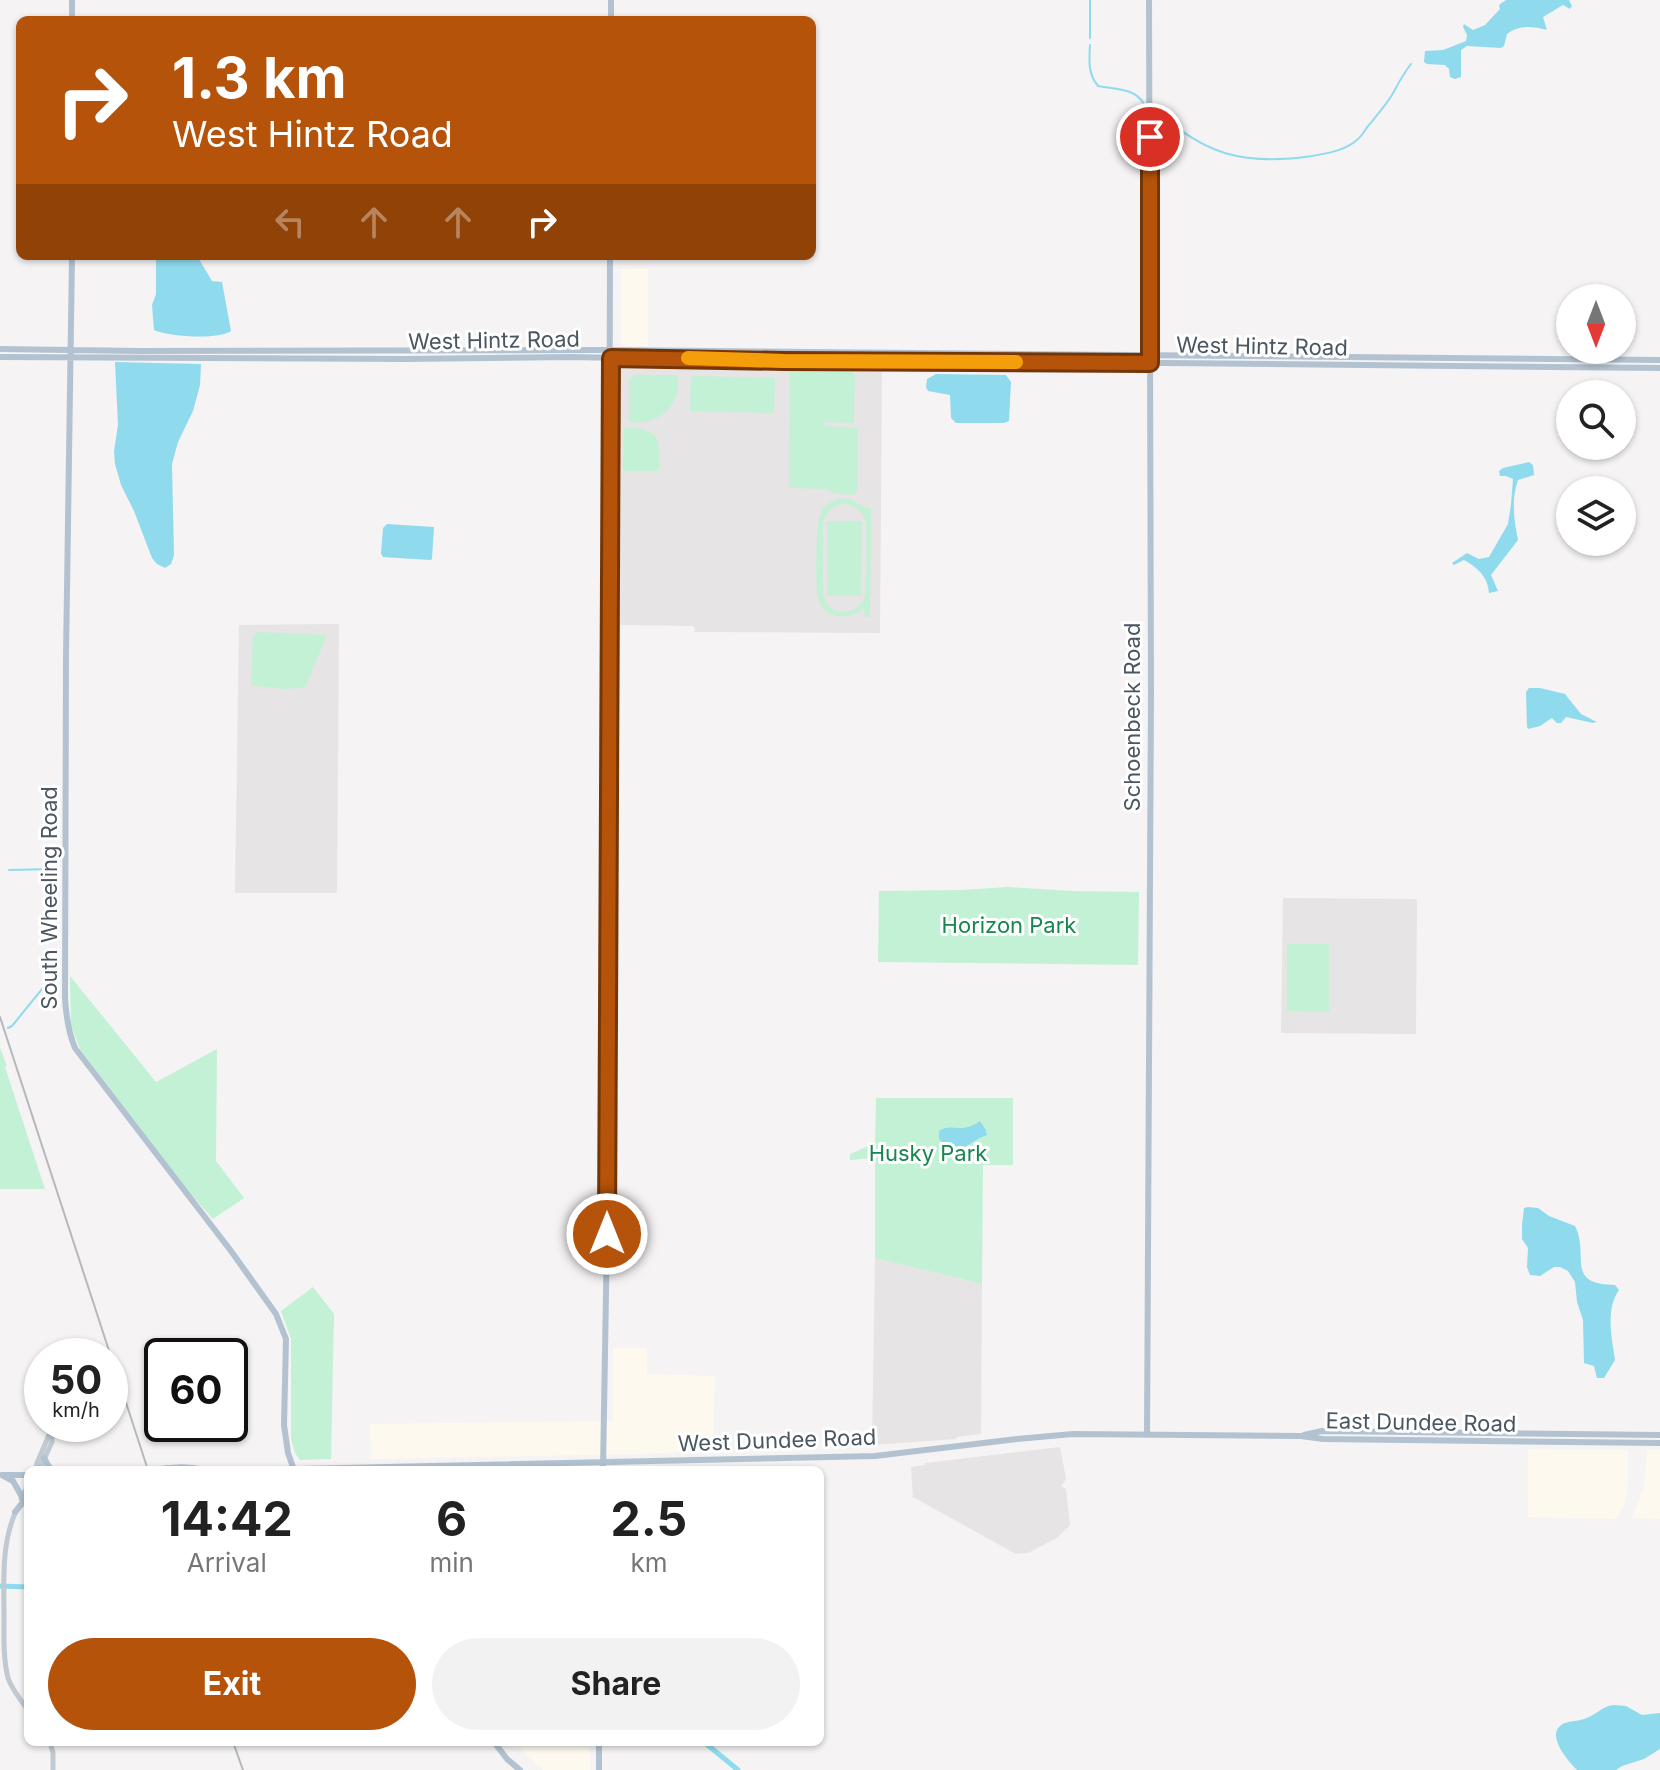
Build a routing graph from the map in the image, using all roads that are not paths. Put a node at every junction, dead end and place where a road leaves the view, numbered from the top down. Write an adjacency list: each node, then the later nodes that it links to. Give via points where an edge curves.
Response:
1 (1149, 0): 8 (main road, Schoenbeck Road)
2 (72, 260): 5 (main road, South Wheeling Road)
3 (610, 260): 6 (main road)
4 (0, 349): 5 (main road, West Hintz Road)
5 (70, 354): 6 (main road, West Hintz Road); 7 (main road, West Hintz Road); 21 (main road, South Wheeling Road, via 65,998 69,1033 82,1058 276,1314 286,1339 284,1425)
6 (611, 354): 8 (main road, West Hintz Road); 22 (main road)
7 (0, 357)
8 (1150, 359): 9 (main road, West Hintz Road); 10 (main road, West Hintz Road); 11 (main road, Schoenbeck Road)
9 (1660, 360)
10 (1660, 368)
11 (1147, 1435): 13 (main road, West Dundee Road); 22 (main road, West Dundee Road, via 1073,1434 875,1456)
12 (1660, 1435): 13 (main road, East Dundee Road, via 1322,1431)
13 (1301, 1436): 16 (main road, East Dundee Road)
14 (46, 1442): 18 (street)
15 (52, 1442): 17 (street)
16 (1660, 1443)
17 (44, 1458): 19 (street); 20 (main road)
18 (37, 1466)
19 (38, 1466)
20 (48, 1466)
21 (293, 1466)
22 (604, 1466)
23 (1, 1475): 24 (main road); 25 (main road)
24 (24, 1475)
25 (24, 1496)
26 (24, 1498): 27 (main road)
27 (15, 1512): 28 (street, via 8,1530 4,1649 12,1689)
28 (24, 1705)
29 (51, 1746): 32 (street)
30 (497, 1746): 33 (main road)
31 (599, 1746): 34 (main road)
32 (53, 1770)
33 (520, 1770)
34 (599, 1770)

